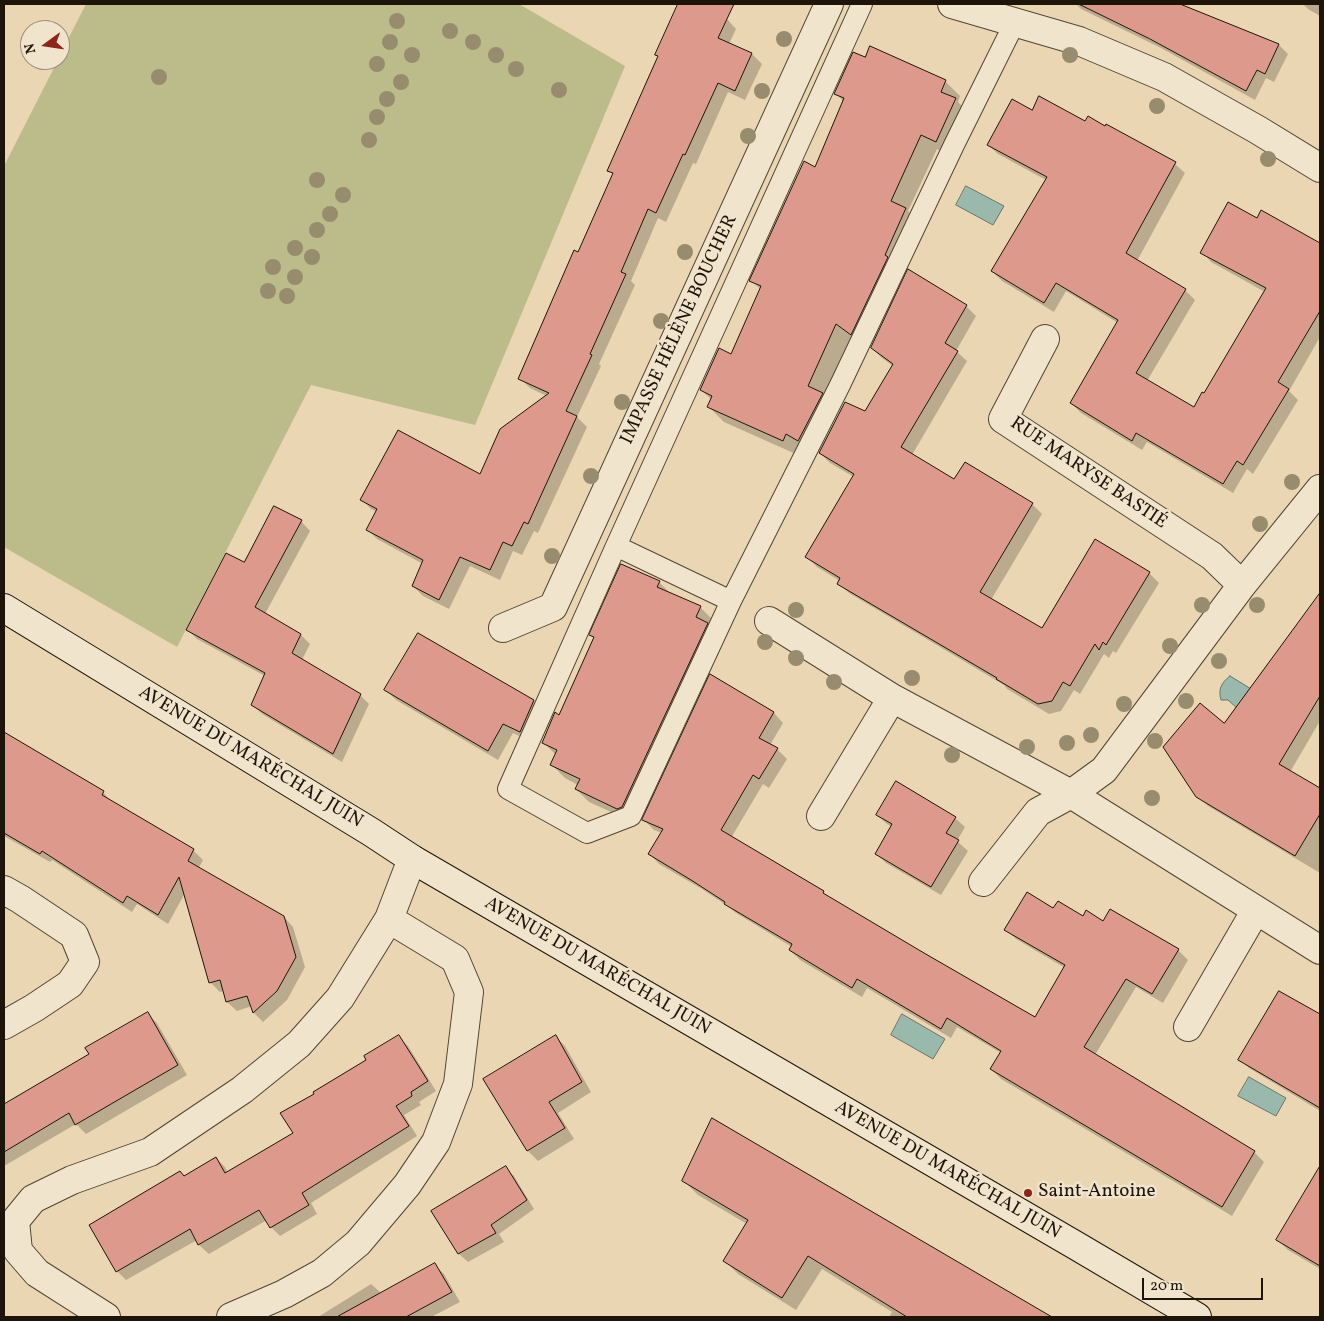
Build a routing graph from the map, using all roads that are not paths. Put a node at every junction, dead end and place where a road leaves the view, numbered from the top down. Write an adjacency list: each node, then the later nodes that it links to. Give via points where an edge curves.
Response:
1 (829, 4): 13 (street, IMPASSE HÉLÈNE BOUCHER, via 553,607)
2 (862, 4): 8 (lane)
3 (952, 4): 4 (street)
4 (1015, 22): 5 (street, via 1079,41 1164,77); 10 (lane, via 840,384)
5 (1320, 168)
6 (1045, 339): 9 (street, RUE MARYSE BASTIÉ, via 1003,419 1212,556)
7 (1320, 489): 9 (street)
8 (616, 546): 10 (lane); 10 (lane, via 508,789 587,833 632,816)
9 (1242, 585): 15 (street, via 1104,770)
10 (731, 600)
11 (4, 608): 17 (street, AVENUE DU MARÉCHAL JUIN)
12 (769, 621): 14 (street)
13 (503, 628)
14 (892, 698): 15 (street); 16 (street)
15 (1070, 794): 18 (street, via 1038,812); 20 (street)
16 (821, 816)
17 (412, 859): 21 (street); 27 (street, AVENUE DU MARÉCHAL JUIN)
18 (983, 882)
19 (4, 890): 23 (street, via 74,935 85,962 70,984)
20 (1256, 910): 22 (street); 24 (street)
21 (388, 919): 25 (street, via 340,998 299,1044 242,1090 150,1152 72,1180 32,1199 15,1221 18,1251 37,1273); 26 (street, via 455,959 469,992 458,1084 436,1142 407,1185 358,1243 322,1273)
22 (1320, 950)
23 (4, 1025)
24 (1188, 1027)
25 (106, 1317)
26 (231, 1317)
27 (1197, 1317)

